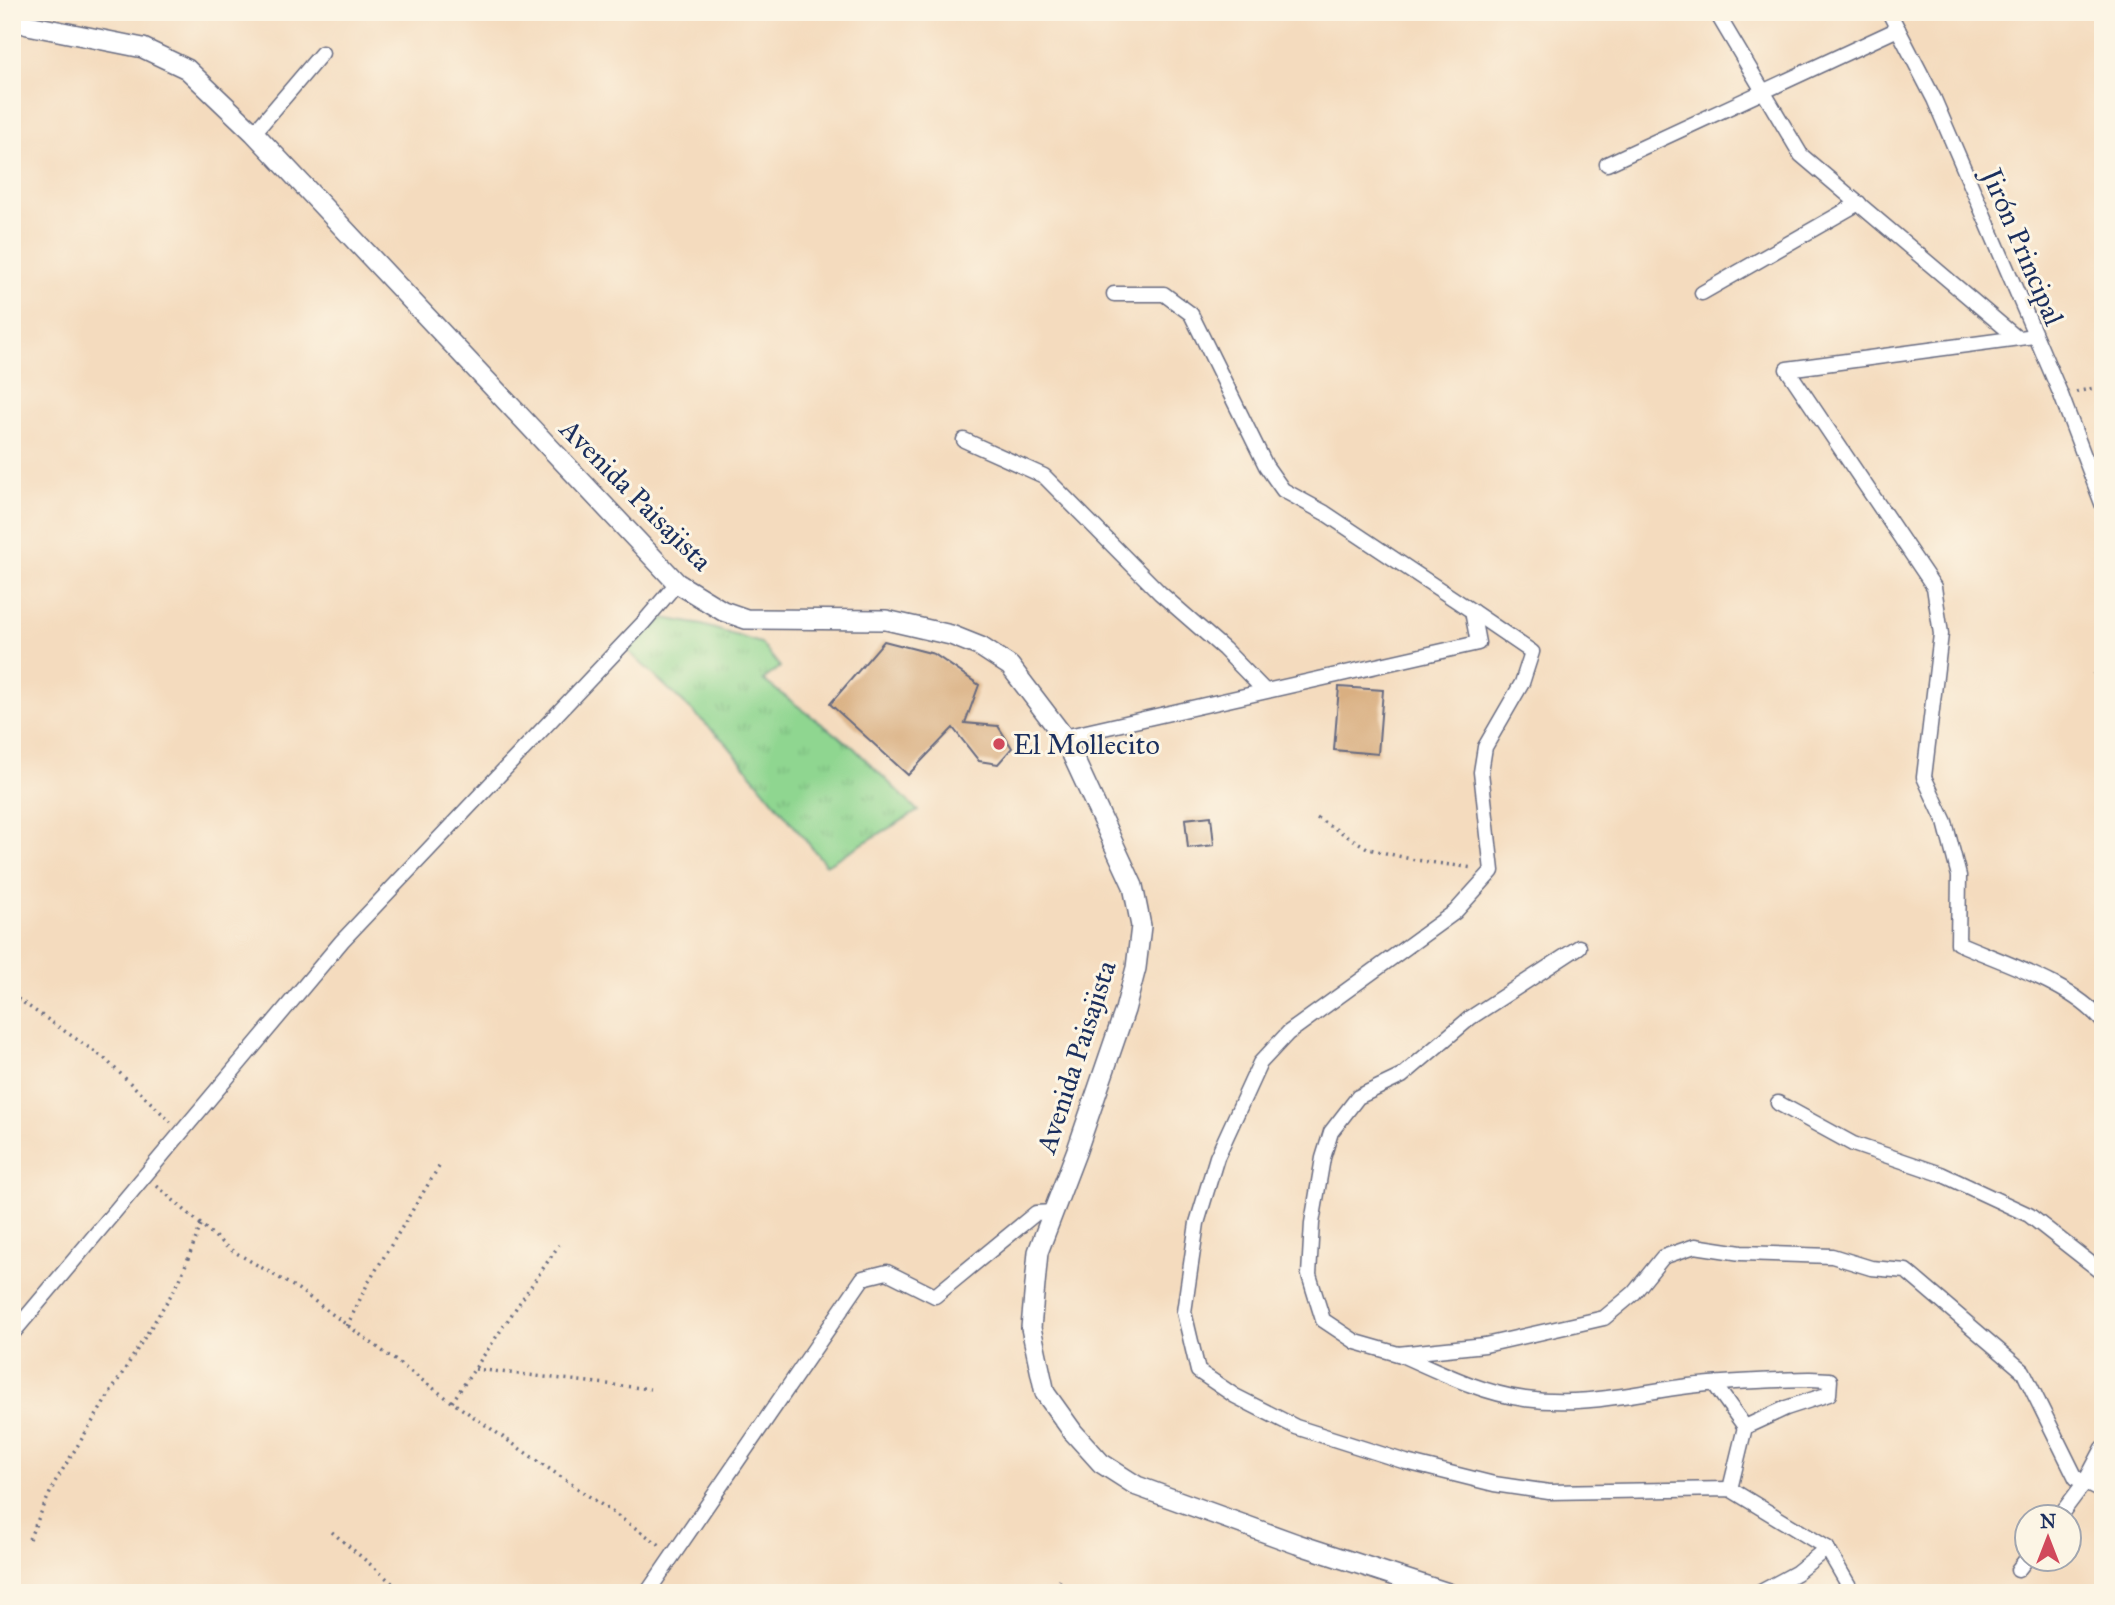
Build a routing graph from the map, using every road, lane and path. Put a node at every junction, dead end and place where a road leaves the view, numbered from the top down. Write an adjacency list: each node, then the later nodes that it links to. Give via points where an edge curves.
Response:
1 (1716, 12): 6 (street)
2 (1889, 12): 4 (street, Jirón Principal)
3 (12, 19): 7 (main road, Avenida Paisajista, via 143,48 187,68)
4 (1898, 29): 6 (street); 12 (street, Jirón Principal, via 1934,99)
5 (322, 53): 7 (street)
6 (1762, 90): 8 (street); 9 (street, via 1801,155)
7 (254, 133): 18 (main road, Avenida Paisajista)
8 (1608, 164)
9 (1859, 203): 10 (street); 13 (street)
10 (1702, 293)
11 (1114, 294): 19 (street, via 1164,294 1191,314 1266,466 1283,490)
12 (2034, 336): 13 (street); 15 (street, Jirón Principal)
13 (2017, 338): 28 (street, via 1787,369 1934,587 1941,634 1924,777 1945,822 1959,876 1958,943 2091,1007)
14 (2103, 386): 15 (path)
15 (2061, 395): 17 (street, Jirón Principal)
16 (964, 440): 21 (street, via 1044,476)
17 (2103, 506)
18 (677, 583): 23 (main road, Avenida Paisajista, via 723,611 747,619 886,621 951,635 1010,666); 30 (street, via 342,941)
19 (1472, 611): 21 (street, via 1478,643); 25 (street, via 1532,652 1522,683 1485,747 1481,772)
20 (2094, 673): 22 (path)
21 (1264, 690): 23 (street)
22 (2103, 690)
23 (1064, 737): 33 (main road, Avenida Paisajista, via 1133,886 1141,926 1125,1010)
24 (1317, 818): 25 (path, via 1369,849)
25 (1492, 870): 48 (street, via 1455,912 1288,1033 1260,1063 1217,1157 1197,1223 1184,1312 1198,1371 1296,1427 1494,1484 1549,1492)
26 (1579, 947): 39 (street, via 1470,1018 1402,1076 1358,1097 1331,1132 1312,1223 1309,1275 1323,1320 1356,1342)
27 (12, 995): 30 (path, via 104,1058)
28 (2103, 1023)
29 (1778, 1102): 36 (street, via 1853,1144 1941,1174 2029,1215)
30 (183, 1133): 32 (street)
31 (440, 1165): 37 (path)
32 (145, 1176): 34 (path); 38 (street)
33 (1054, 1212): 53 (street, via 1036,1213 934,1296 887,1272 863,1278); 58 (main road, Avenida Paisajista, via 1038,1252 1031,1328 1045,1393 1101,1463 1137,1486)
34 (201, 1225): 37 (path, via 228,1248 298,1289); 51 (path, via 179,1282 55,1482)
35 (559, 1245): 40 (path)
36 (2103, 1273)
37 (347, 1326): 43 (path)
38 (12, 1334)
39 (1398, 1354): 41 (street, via 1473,1386 1524,1399 1618,1399); 46 (street, via 1485,1345 1604,1318 1663,1257 1695,1246 1741,1253 1832,1256 1871,1268 1906,1271 2023,1371 2076,1478)
40 (475, 1369): 42 (path); 43 (path)
41 (1714, 1385): 44 (street); 44 (street, via 1830,1380 1829,1394)
42 (650, 1389)
43 (452, 1402): 53 (path)
44 (1745, 1427): 48 (street)
45 (2103, 1448): 46 (street)
46 (2085, 1482): 47 (street); 49 (street)
47 (2103, 1487)
48 (1730, 1489): 52 (street)
49 (2068, 1504)
50 (332, 1532): 55 (path)
51 (29, 1539)
52 (1826, 1548): 59 (street, via 1796,1573); 60 (street)
53 (676, 1555): 56 (street)
54 (1059, 1580): 57 (path)
55 (404, 1593)
56 (647, 1593)
57 (1053, 1593)
58 (1448, 1593)
59 (1759, 1593)
60 (1853, 1593)

